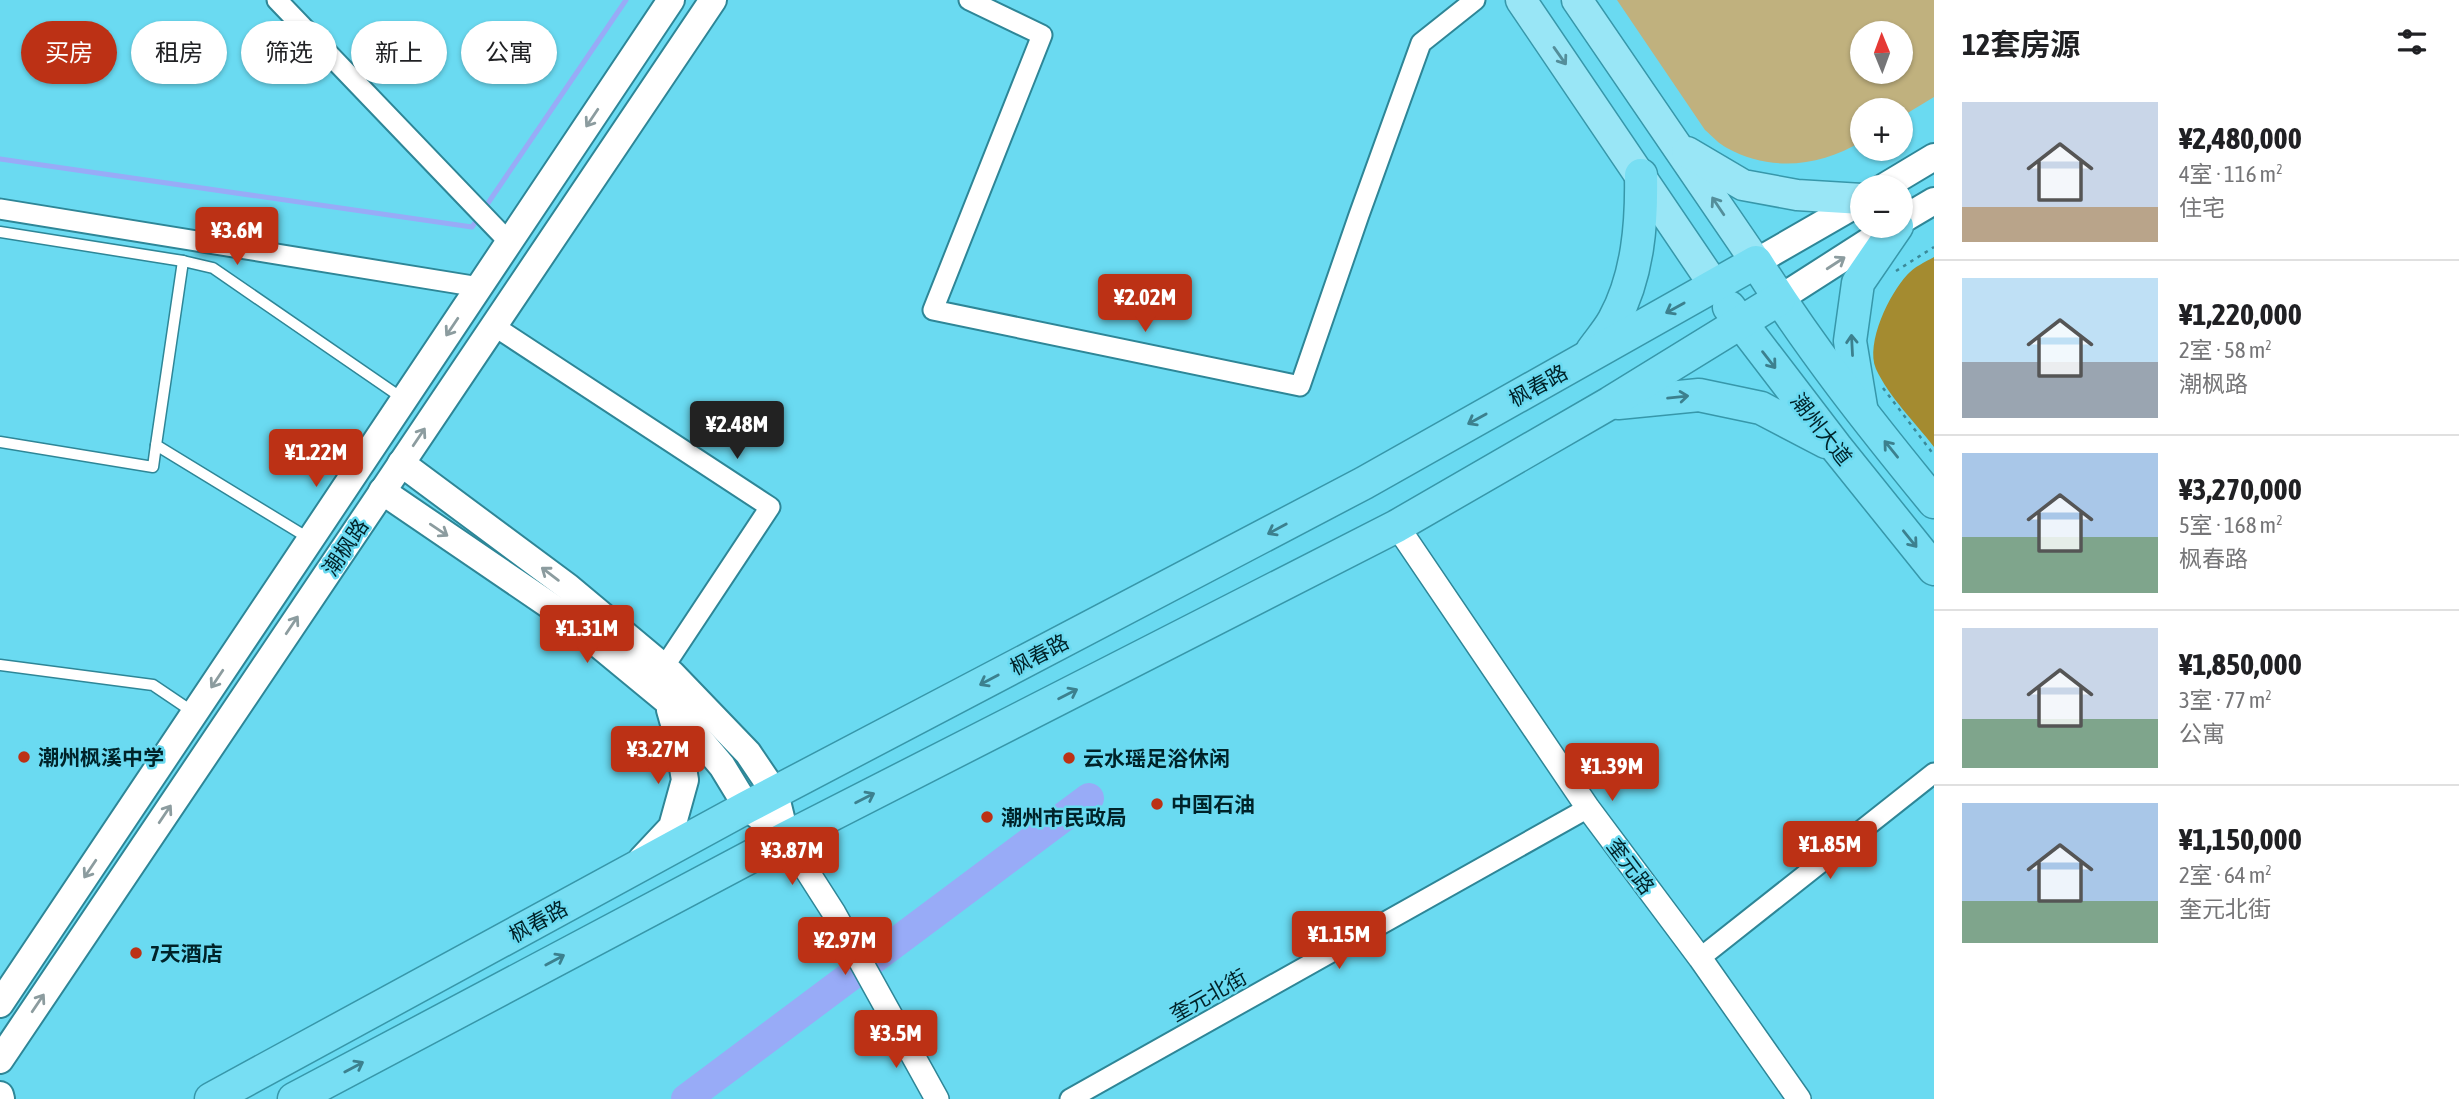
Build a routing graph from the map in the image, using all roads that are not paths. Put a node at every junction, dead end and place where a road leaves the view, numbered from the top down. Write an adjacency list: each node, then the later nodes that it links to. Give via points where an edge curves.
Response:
1 (276, 0): 20 (street)
2 (671, 0): 20 (main road, 潮枫路, one-way to 20)
3 (713, 0): 27 (main road, 潮枫路)
4 (969, 0): 5 (street, via 1042,35 933,310 1300,386 1421,43)
5 (1475, 0)
6 (1521, 0): 10 (main road, one-way to 10)
7 (1577, 0): 8 (main road)
8 (1678, 147): 12 (main road, via 1743,185); 22 (main road, one-way to 8)
9 (1934, 157): 11 (main road)
10 (1642, 175): 23 (main road); 28 (highway, via 1642,223 1630,279 1614,319)
11 (1904, 175)
12 (1850, 199)
13 (1934, 201): 16 (main road)
14 (1850, 207): 22 (main road, 枫春路)
15 (0, 209): 24 (street)
16 (1913, 214)
17 (0, 232): 21 (lane)
18 (1876, 238): 25 (main road, 枫春路, one-way to 18)
19 (1887, 238): 31 (highway, one-way to 19, via 1850,341 1858,283)
20 (509, 242): 24 (main road, 潮枫路)
21 (183, 261): 29 (lane, via 213,268); 33 (lane)
22 (1756, 262): 23 (highway, 枫春路); 25 (highway, 潮州大道)
23 (1714, 285): 26 (highway, 潮州大道); 28 (highway, 枫春路, one-way to 28)
24 (479, 287): 29 (main road, 潮枫路, one-way to 29)
25 (1779, 299): 26 (highway, 枫春路); 31 (highway, 潮州大道)
26 (1741, 324): 30 (highway, 枫春路); 34 (highway, 潮州大道, one-way to 34)
27 (494, 326): 35 (main road, 潮枫路, one-way to 27); 42 (street, via 770,507)
28 (1588, 357): 46 (highway, 枫春路, one-way to 46, via 1364,483)
29 (404, 399): 39 (main road, 潮枫路)
30 (1610, 403): 34 (highway, one-way to 34, via 1699,395 1761,408); 38 (highway, 枫春路)
31 (1861, 412): 37 (highway, 潮州大道, one-way to 31)
32 (0, 442): 33 (lane, via 153,467)
33 (156, 445): 39 (lane)
34 (1836, 447): 40 (highway, 潮州大道, one-way to 40)
35 (401, 463): 36 (main road, 潮枫路); 42 (main road, one-way to 35, via 568,587)
36 (382, 491): 43 (main road, one-way to 43, via 558,611); 52 (main road, 潮枫路, one-way to 36)
37 (1934, 502)
38 (1397, 526): 47 (street, 奎元路); 48 (highway, 枫春路, one-way to 38)
39 (310, 540): 44 (main road, 潮枫路, one-way to 44)
40 (1934, 569)
41 (0, 665): 44 (lane, via 153,685)
42 (664, 667): 46 (main road, via 748,753)
43 (667, 701): 46 (main road, via 722,766); 49 (main road, via 685,780 672,827)
44 (194, 713): 51 (main road, 潮枫路, one-way to 51)
45 (1934, 773): 50 (street)
46 (761, 800): 48 (main road); 49 (highway, 枫春路)
47 (1588, 808): 50 (street, 奎元路); 56 (street, 奎元北街)
48 (786, 838): 54 (highway, 枫春路, one-way to 48); 55 (street, via 834,913)
49 (634, 869): 53 (highway, 枫春路)
50 (1700, 958): 57 (street, 奎元路)
51 (0, 1004)
52 (0, 1060)
53 (211, 1099)
54 (294, 1099)
55 (937, 1099)
56 (1070, 1099)
57 (1799, 1099)

